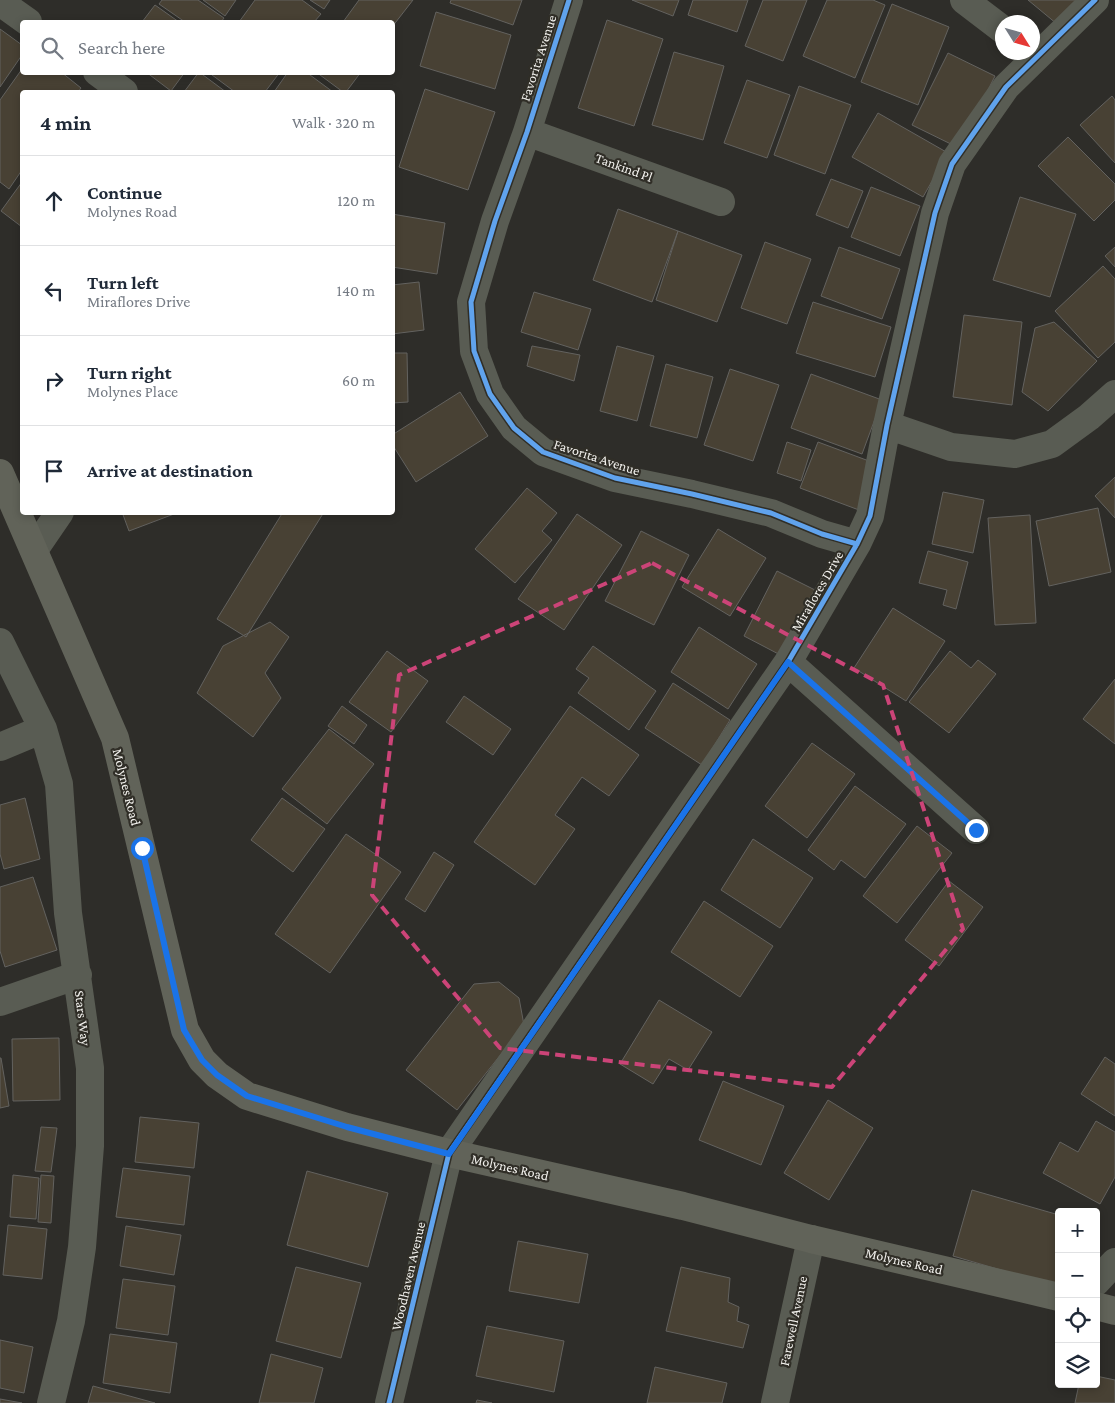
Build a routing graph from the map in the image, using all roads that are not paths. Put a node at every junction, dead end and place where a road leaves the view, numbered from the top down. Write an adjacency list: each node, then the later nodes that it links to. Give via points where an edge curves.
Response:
1 (569, 0): 11 (street, Favorita Avenue)
2 (964, 0): 6 (street)
3 (1095, 0): 7 (street, Miraflores Drive)
4 (0, 2): 5 (street)
5 (25, 20)
6 (995, 24)
7 (1040, 50)
8 (1030, 60): 14 (street, Miraflores Drive, via 1006,87 952,164 935,212)
9 (101, 75): 10 (street)
10 (121, 90)
11 (527, 132): 12 (street, Tankind Pl); 17 (street, Favorita Avenue, via 494,221 471,302 474,351 490,394 514,428 544,452 616,478 771,514)
12 (721, 202)
13 (1115, 394): 14 (street, via 1052,444 1015,454 951,447)
14 (887, 425): 17 (street, Miraflores Drive, via 870,516)
15 (2, 484): 18 (main road, Molynes Road)
16 (58, 515): 18 (street)
17 (857, 544): 20 (street, Miraflores Drive)
18 (34, 550): 26 (main road, Molynes Road, via 115,738 184,1030 202,1060 247,1096)
19 (0, 642): 21 (street, Stars Way)
20 (788, 662): 23 (street); 26 (street, Miraflores Drive)
21 (43, 730): 22 (street); 24 (street, Stars Way, via 59,784 68,913)
22 (0, 748)
23 (976, 830)
24 (78, 975): 25 (street); 33 (street, Stars Way, via 90,1068 87,1196 71,1321)
25 (0, 1002)
26 (449, 1154): 27 (main road, Molynes Road, via 683,1206); 34 (street, Woodhaven Avenue)
27 (811, 1240): 30 (main road, Molynes Road); 35 (street, Farewell Avenue)
28 (1115, 1262): 29 (street)
29 (1100, 1278)
30 (1055, 1296)
31 (1100, 1307): 32 (main road)
32 (1115, 1311)
33 (51, 1403)
34 (389, 1403)
35 (775, 1403)

